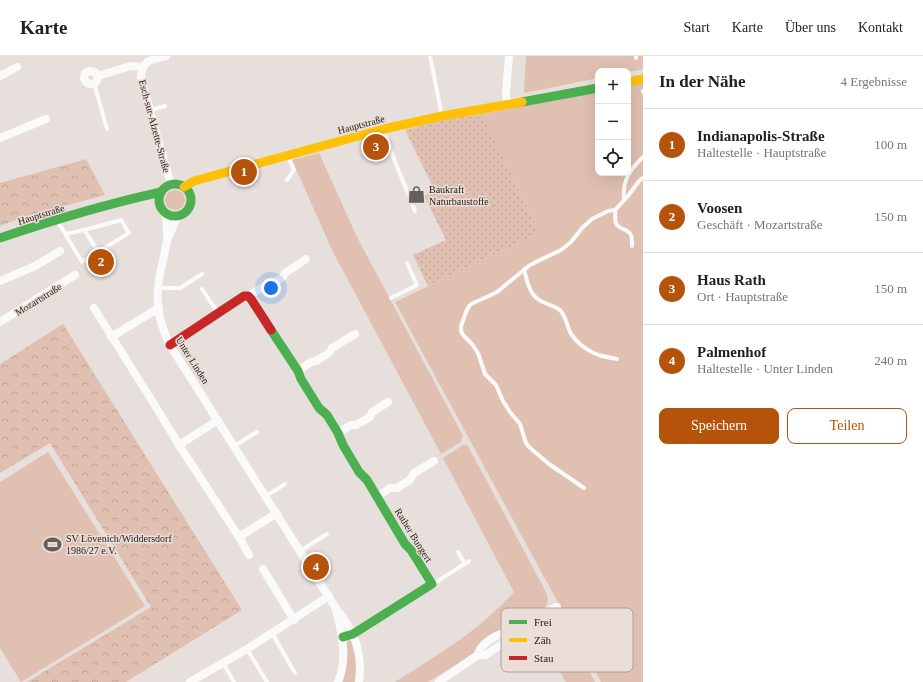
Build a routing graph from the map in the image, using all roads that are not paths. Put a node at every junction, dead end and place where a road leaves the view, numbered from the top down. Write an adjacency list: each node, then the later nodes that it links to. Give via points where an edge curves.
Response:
1 (166, 56): 5 (street, via 148,61)
2 (430, 56): 14 (lane)
3 (509, 56): 11 (street)
4 (17, 67): 6 (street)
5 (143, 67): 8 (street, via 130,66); 13 (street, Esch-sur-Alzette-Straße, via 142,78)
6 (0, 76)
7 (643, 79): 9 (street)
8 (96, 80): 16 (lane)
9 (631, 81)
10 (595, 89): 11 (street, Hauptstraße)
11 (507, 105): 14 (street, Hauptstraße)
12 (165, 106): 13 (lane)
13 (150, 110): 23 (street, Esch-sur-Alzette-Straße)
14 (442, 116): 17 (street, Hauptstraße)
15 (46, 119): 18 (street)
16 (107, 129)
17 (384, 129): 19 (street, Hauptstraße); 30 (lane)
18 (0, 138)
19 (288, 156): 22 (lane, via 294,170); 24 (street, Hauptstraße, via 222,174)
20 (643, 156): 26 (lane, via 634,165 625,182)
21 (643, 178): 26 (lane)
22 (287, 180)
23 (171, 185): 24 (street, via 176,184); 25 (street)
24 (187, 190): 32 (street, via 189,206)
25 (161, 192): 27 (street); 28 (street, Hauptstraße)
26 (624, 200): 29 (lane)
27 (160, 204): 28 (street, Hauptstraße); 31 (street)
28 (111, 205): 33 (street, Hauptstraße)
29 (615, 210): 38 (lane, via 614,219 617,226 630,233); 43 (lane, via 592,219 561,250)
30 (415, 211)
31 (165, 212): 32 (street, via 172,216); 37 (street, Unter Linden)
32 (179, 215): 37 (street, Unter Linden)
33 (57, 220): 35 (lane); 36 (street, Hauptstraße)
34 (84, 230): 35 (lane); 40 (lane); 40 (lane, via 120,220 128,233)
35 (66, 234): 40 (lane, via 82,262)
36 (0, 238)
37 (167, 239): 47 (street, Unter Linden)
38 (632, 246)
39 (60, 251): 46 (street, via 35,266)
40 (98, 251)
41 (306, 259): 49 (street, via 285,272 283,277)
42 (407, 263): 50 (lane, via 417,285)
43 (524, 269): 58 (lane, via 531,292 538,300 559,310 577,341 594,353); 68 (lane, via 497,292 469,306 461,331 478,354 485,374 496,385 503,401 520,424 529,448)
44 (202, 274): 47 (lane, via 180,288)
45 (75, 275): 54 (street, Mozartstraße)
46 (0, 281)
47 (158, 288): 52 (street, Unter Linden)
48 (202, 289): 53 (lane)
49 (248, 296): 53 (street, via 244,296); 59 (street, Rather Bungert)
50 (391, 298)
51 (94, 308): 56 (street)
52 (159, 308): 56 (street); 57 (street, Unter Linden, via 163,330)
53 (218, 314): 57 (street)
54 (0, 322)
55 (355, 334): 59 (street, via 332,348 329,353)
56 (111, 336): 64 (street)
57 (170, 344): 61 (street, Unter Linden)
58 (617, 359)
59 (298, 370): 63 (street, Rather Bungert, via 319,408 327,415)
60 (388, 402): 63 (street, via 372,412 370,417)
61 (218, 420): 64 (street); 65 (street, Unter Linden)
62 (257, 432): 65 (lane)
63 (338, 433): 70 (street, Rather Bungert, via 342,445)
64 (179, 445): 73 (street)
65 (234, 446): 69 (street, Unter Linden)
66 (434, 461): 70 (street, via 414,473 410,480 397,488 390,488)
67 (285, 484): 69 (lane)
68 (584, 488)
69 (266, 496): 71 (street, Unter Linden)
70 (377, 497): 78 (street, Rather Bungert)
71 (277, 513): 73 (street); 74 (street, Unter Linden)
72 (327, 534): 74 (lane)
73 (239, 537): 76 (street)
74 (300, 551): 79 (street, Unter Linden)
75 (458, 552): 78 (lane, via 467,562)
76 (249, 555)
77 (262, 569): 81 (street)
78 (432, 584): 83 (street)
79 (329, 596): 80 (street, Unter Linden); 81 (street)
80 (335, 607): 83 (street, Unter Linden); 84 (street, Unter Linden)
81 (294, 620): 82 (street)
82 (272, 633): 86 (street); 88 (lane)
83 (353, 634): 84 (street); 93 (street, Unter Linden, via 359,654)
84 (343, 637): 92 (street, Unter Linden, via 343,658)
85 (501, 645): 94 (street, via 486,655 479,654)
86 (247, 650): 87 (street); 91 (lane)
87 (223, 663): 89 (street); 90 (lane)
88 (295, 673)
89 (196, 681)
90 (234, 682)
91 (268, 682)
92 (338, 682)
93 (359, 682)
94 (440, 682)

